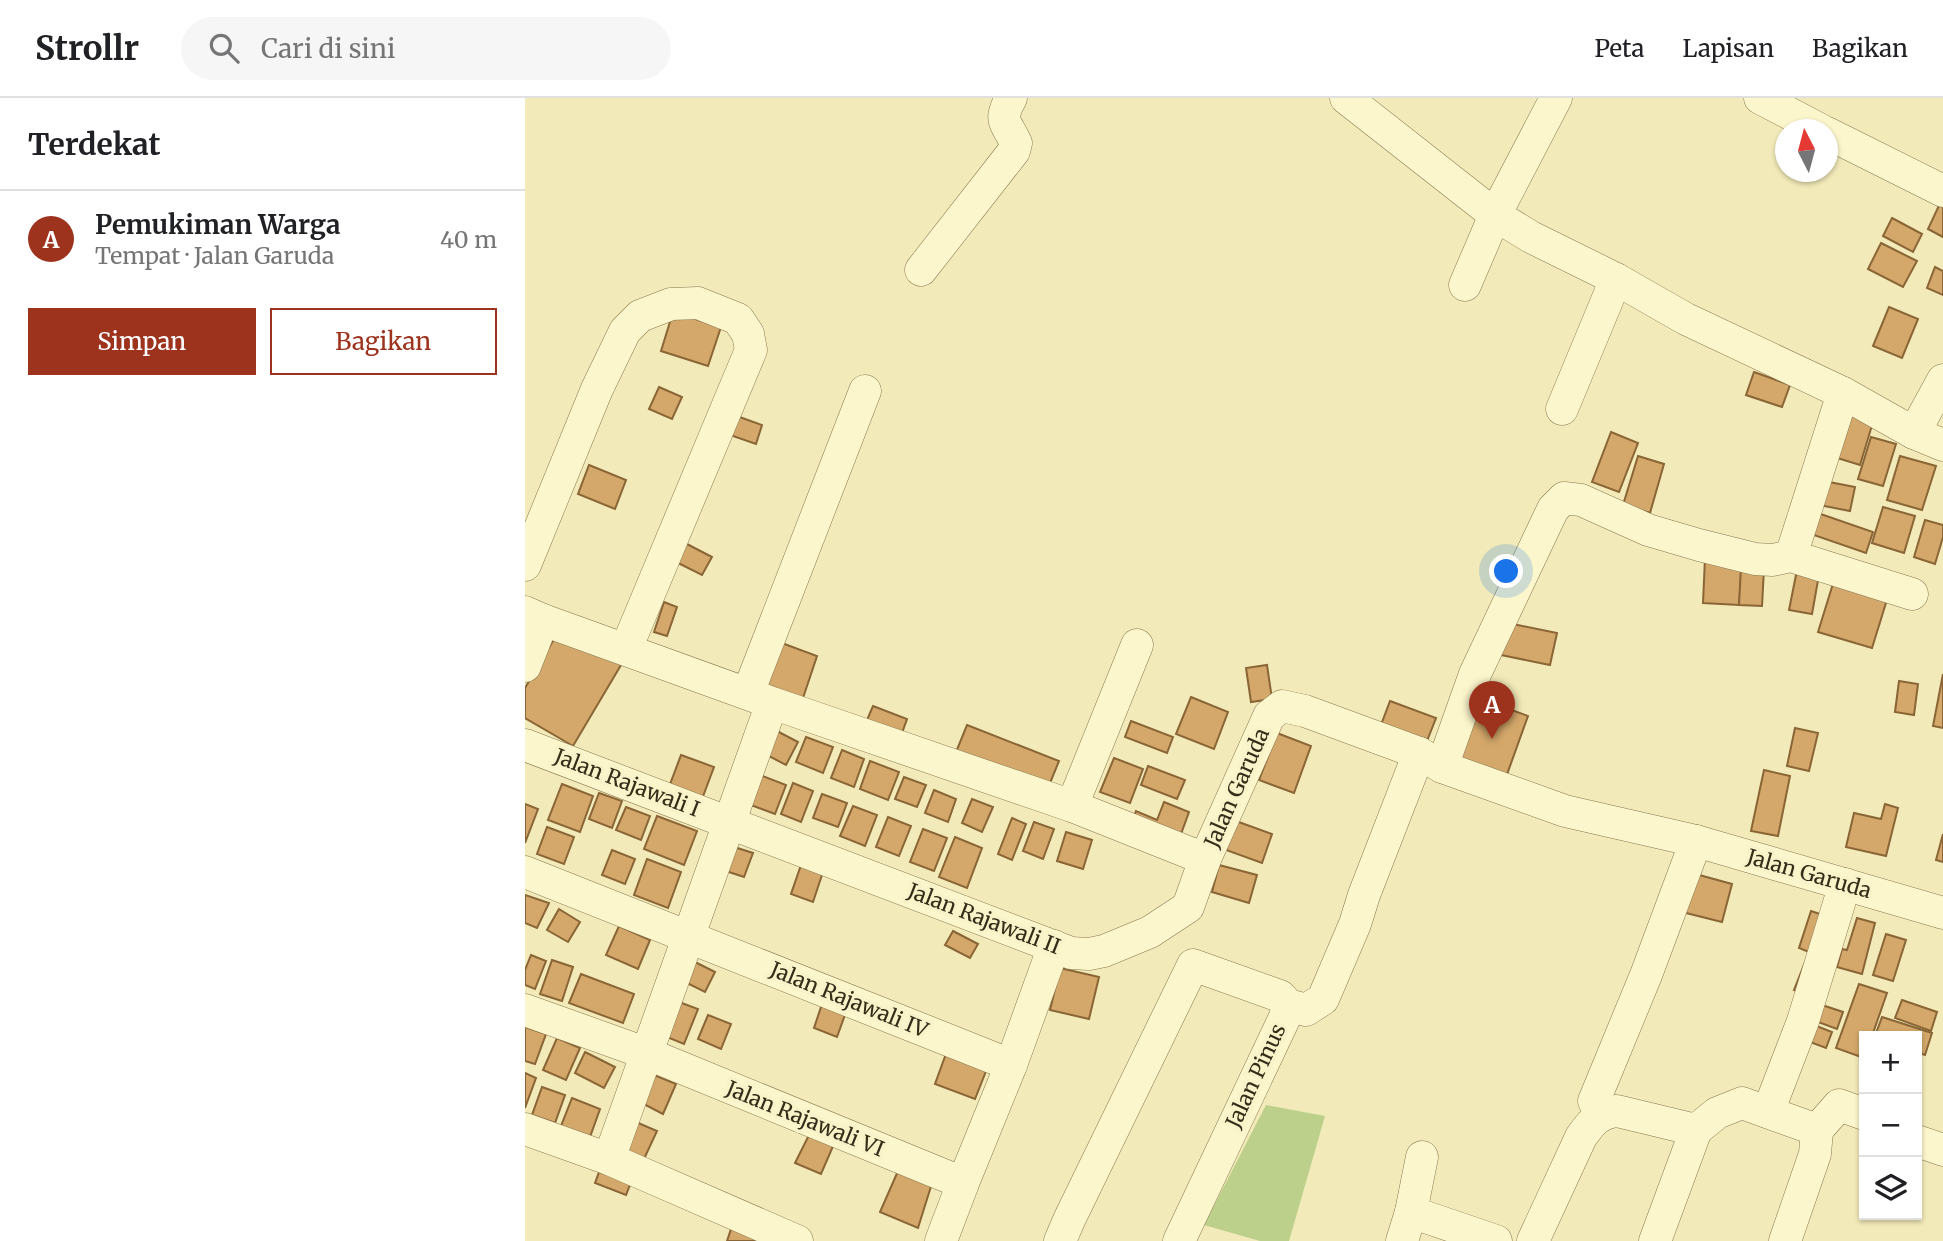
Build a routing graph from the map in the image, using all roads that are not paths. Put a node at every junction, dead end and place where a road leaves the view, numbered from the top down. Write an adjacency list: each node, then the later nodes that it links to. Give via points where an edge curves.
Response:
1 (1011, 98): 9 (street, via 1004,122 1016,143 1014,151)
2 (1346, 98): 8 (street)
3 (1556, 98): 8 (street)
4 (1760, 98): 5 (street)
5 (1800, 119)
6 (1838, 138): 7 (street)
7 (1943, 191)
8 (1510, 225): 10 (street); 11 (street)
9 (921, 270)
10 (1616, 279): 14 (street, via 1686,319); 15 (street)
11 (1465, 285)
12 (1943, 380): 16 (street)
13 (866, 391): 25 (street)
14 (1843, 393): 16 (street); 18 (street)
15 (1562, 409)
16 (1914, 433): 17 (street)
17 (1943, 446)
18 (1791, 556): 20 (street); 27 (street, via 1755,559 1699,545 1565,498 1553,509)
19 (525, 565): 23 (street, via 625,331 639,316 671,304 698,303 737,319 748,334 751,350)
20 (1912, 594)
21 (534, 616): 23 (street, Jalan Garuda); 24 (street)
22 (1137, 645): 28 (street)
23 (626, 649): 25 (street, Jalan Garuda)
24 (525, 666)
25 (760, 698): 28 (street, Jalan Garuda); 29 (street)
26 (525, 745): 29 (street, Jalan Rajawali I)
27 (1431, 760): 30 (street, Jalan Garuda, via 1565,811); 31 (street, Jalan Garuda, via 1282,706 1269,716); 37 (street, via 1364,895 1323,999 1306,1010)
28 (1072, 806): 31 (street, Jalan Garuda)
29 (729, 822): 35 (street); 36 (street, Jalan Rajawali II)
30 (1696, 841): 33 (street, Jalan Garuda); 41 (street)
31 (1205, 859): 36 (street, Jalan Rajawali II, via 1188,907 1150,932 1089,954)
32 (525, 872): 35 (street, Jalan Rajawali IV)
33 (1845, 884): 34 (street, Jalan Garuda); 42 (street, via 1803,1021)
34 (1943, 913)
35 (688, 935): 39 (street); 40 (street, Jalan Rajawali IV)
36 (1054, 946): 40 (street)
37 (1288, 1006): 53 (street, Jalan Pinus); 56 (street, Jalan Pinus, via 1280,996 1193,965)
38 (525, 1010): 39 (street, Jalan Rajawali VI)
39 (647, 1054): 50 (street); 51 (street, Jalan Rajawali VI)
40 (1011, 1065): 51 (street)
41 (1594, 1101)
42 (1768, 1112): 45 (street, via 1742,1103 1717,1113); 46 (street)
43 (1859, 1112): 46 (street, via 1839,1105)
44 (525, 1129): 50 (street)
45 (1696, 1130): 58 (street, via 1606,1112 1581,1138); 59 (street)
46 (1816, 1142): 60 (street)
47 (1922, 1143): 48 (street)
48 (1943, 1150)
49 (1422, 1157): 52 (street)
50 (609, 1159): 54 (street)
51 (963, 1183): 55 (street)
52 (1406, 1226): 57 (street)
53 (1190, 1238)
54 (797, 1241)
55 (941, 1241)
56 (1060, 1241)
57 (1496, 1241)
58 (1533, 1241)
59 (1655, 1241)
60 (1785, 1241)

